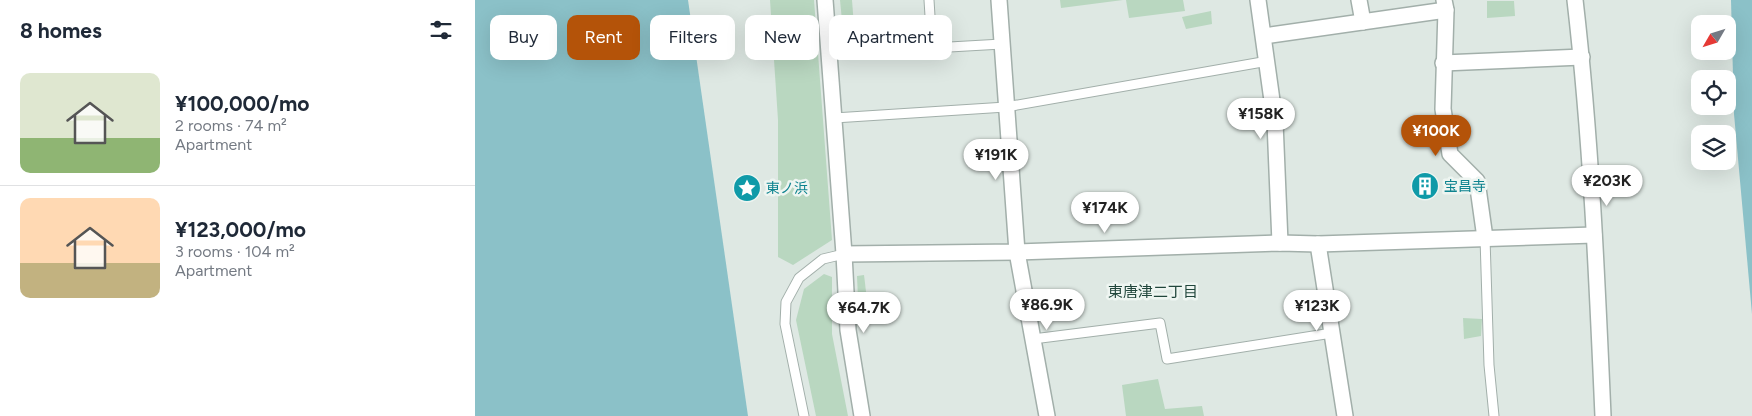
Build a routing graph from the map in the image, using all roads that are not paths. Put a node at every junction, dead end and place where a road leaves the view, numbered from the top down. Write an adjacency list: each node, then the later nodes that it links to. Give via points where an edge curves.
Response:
1 (825, 0): 15 (street)
2 (929, 0): 10 (lane, via 933,48)
3 (999, 0): 10 (street)
4 (1259, 0): 9 (street)
5 (1359, 0): 8 (street)
6 (1575, 0): 11 (street)
7 (1445, 5): 8 (street); 13 (street)
8 (1363, 22): 9 (street)
9 (1264, 36): 12 (street)
10 (1001, 44): 14 (street)
11 (1582, 57): 13 (street); 16 (street)
12 (1268, 61): 14 (lane); 18 (street, via 1275,122)
13 (1443, 63): 17 (street, via 1443,109 1450,154 1477,181)
14 (1006, 107): 15 (lane); 20 (street)
15 (834, 118): 21 (street)
16 (1594, 235): 17 (street); 29 (street)
17 (1485, 238): 19 (street); 28 (lane)
18 (1280, 243): 19 (street); 20 (street)
19 (1318, 244): 22 (street)
20 (1017, 252): 21 (street); 23 (street)
21 (844, 254): 24 (lane, via 823,259 799,278 786,302 785,324); 25 (street, via 848,330)
22 (1332, 333): 23 (lane, via 1167,359 1160,323); 27 (street)
23 (1033, 339): 26 (street)
24 (804, 416)
25 (862, 416)
26 (1047, 416)
27 (1345, 416)
28 (1494, 416)
29 (1603, 416)

